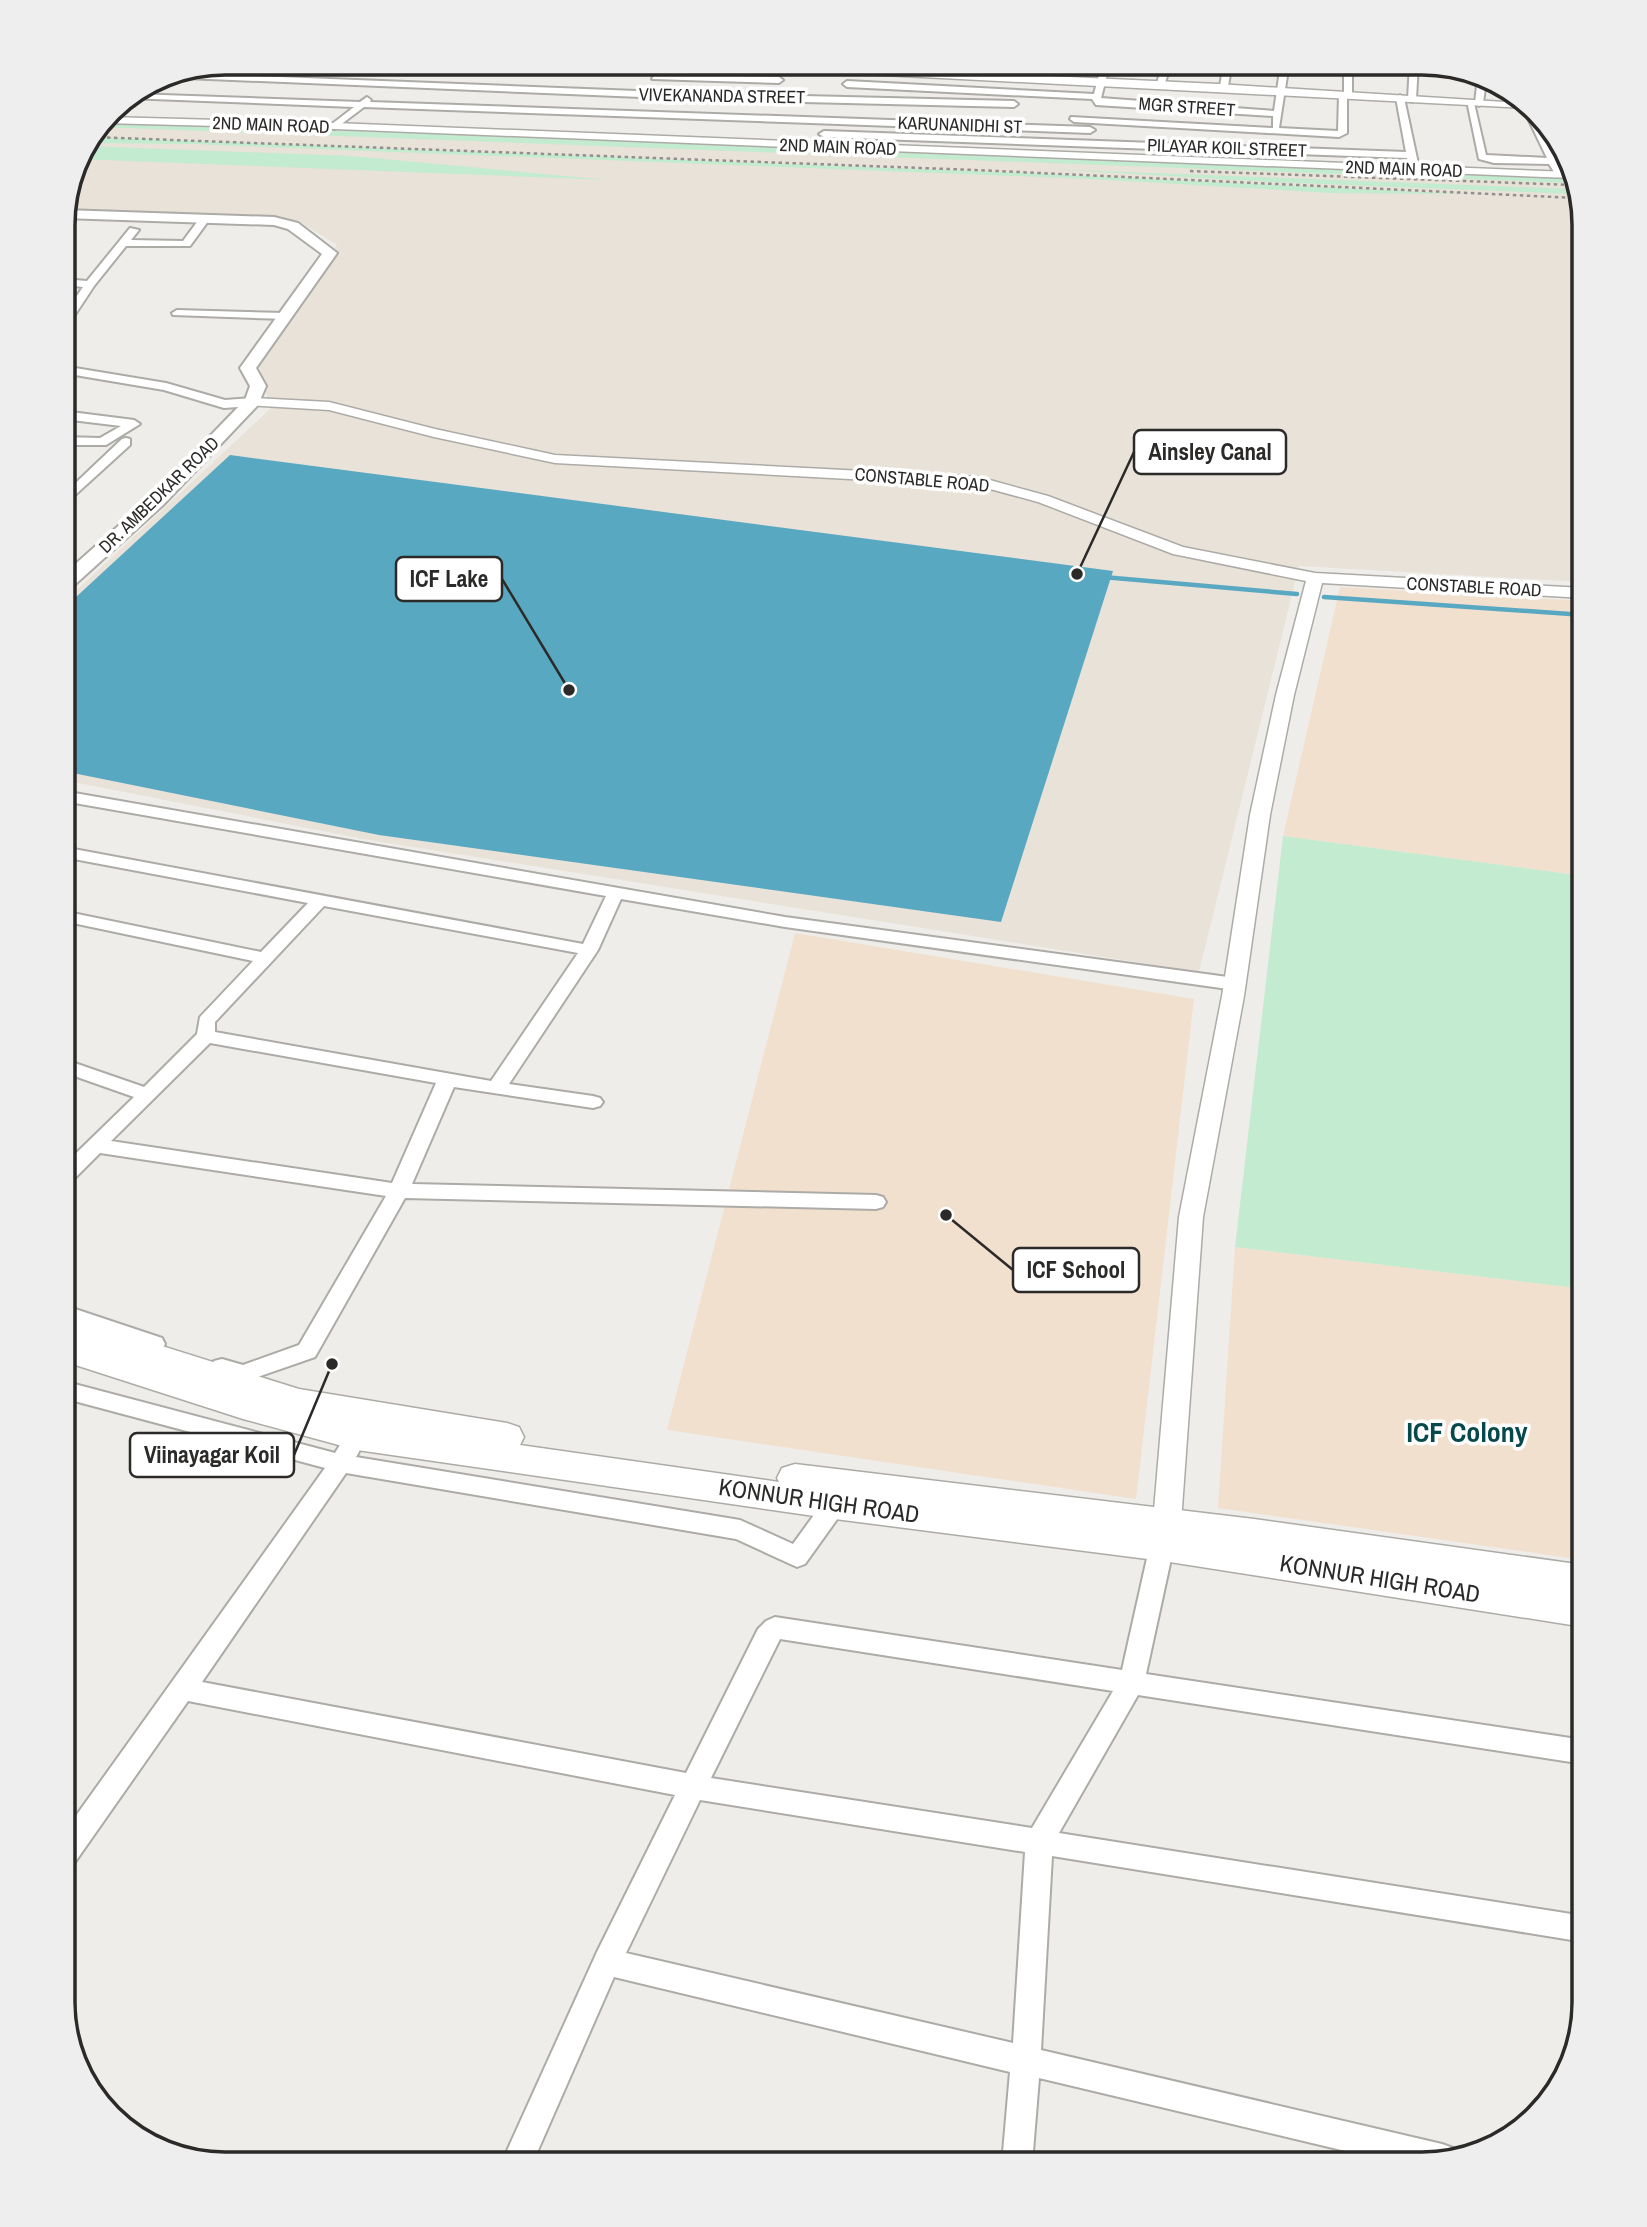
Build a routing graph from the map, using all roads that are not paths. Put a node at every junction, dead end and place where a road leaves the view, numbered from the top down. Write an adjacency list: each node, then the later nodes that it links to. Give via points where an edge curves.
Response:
1 (400, 75): 22 (street)
2 (729, 75): 17 (street)
3 (938, 75): 25 (street)
4 (852, 76): 21 (street)
5 (962, 76): 6 (street)
6 (977, 76): 7 (street)
7 (1020, 76): 16 (street); 27 (street)
8 (1101, 76): 19 (street)
9 (1163, 76): 20 (street)
10 (1226, 76): 23 (street)
11 (1284, 76): 26 (street)
12 (1347, 76): 28 (street)
13 (1413, 76): 33 (street)
14 (206, 77): 22 (street, VIVEKANANDA STREET)
15 (655, 77): 17 (street)
16 (1038, 77): 19 (street)
17 (727, 78): 18 (street); 30 (street)
18 (779, 80)
19 (1100, 80): 20 (street); 35 (street)
20 (1161, 83): 23 (street)
21 (847, 84): 25 (street); 32 (street)
22 (388, 85): 30 (street, VIVEKANANDA STREET); 36 (street)
23 (1224, 86): 26 (street)
24 (1479, 87): 37 (street)
25 (936, 88): 27 (street); 34 (street)
26 (1283, 90): 28 (street); 44 (street)
27 (1017, 92): 35 (street); 38 (street)
28 (1345, 95): 31 (street); 51 (street, KARUNANIDHI ST, via 1342,133)
29 (148, 97): 36 (street, KARUNANIDHI ST)
30 (714, 97): 32 (street, VIVEKANANDA STREET)
31 (1400, 98): 33 (street); 58 (street)
32 (841, 99): 34 (street, VIVEKANANDA STREET); 42 (street)
33 (1412, 99): 37 (street)
34 (932, 102): 38 (street, VIVEKANANDA STREET); 43 (street)
35 (1096, 102): 41 (street); 44 (street, MGR STREET); 49 (street)
36 (364, 103): 46 (street, KARUNANIDHI ST); 50 (street)
37 (1475, 103): 39 (street); 60 (street, via 1482,157)
38 (1014, 105): 40 (street, VIVEKANANDA STREET); 47 (street)
39 (1512, 105)
40 (1028, 106)
41 (1081, 108)
42 (836, 110): 43 (street); 46 (street)
43 (928, 114): 47 (street)
44 (1278, 114): 51 (street)
45 (118, 120): 50 (street, 2ND MAIN ROAD)
46 (831, 120): 48 (street, KARUNANIDHI ST); 53 (street)
47 (1011, 121): 48 (street, KARUNANIDHI ST); 49 (street, KARUNANIDHI ST)
48 (983, 125): 54 (street)
49 (1091, 125): 51 (street, KARUNANIDHI ST); 55 (street)
50 (335, 127): 56 (street, 2ND MAIN ROAD)
51 (1276, 131)
52 (1539, 131): 60 (street)
53 (824, 134): 54 (street, PILAYAR KOIL STREET); 56 (street)
54 (983, 139): 55 (street, PILAYAR KOIL STREET); 57 (street)
55 (1085, 143): 58 (street, PILAYAR KOIL STREET); 59 (street)
56 (818, 146): 57 (street, 2ND MAIN ROAD)
57 (979, 153): 59 (street, 2ND MAIN ROAD)
58 (1411, 155): 62 (street)
59 (1083, 157): 62 (street, 2ND MAIN ROAD)
60 (1554, 161): 61 (street)
61 (1560, 168)
62 (1414, 169): 63 (street, 2ND MAIN ROAD)
63 (1562, 174)
64 (76, 216): 66 (main road)
65 (76, 216): 66 (street)
66 (159, 219): 67 (main road)
67 (204, 220): 69 (street, via 186,244); 74 (main road, via 274,221 293,226 330,253)
68 (134, 230): 69 (street)
69 (124, 243): 71 (street)
70 (76, 283): 71 (street)
71 (90, 284): 72 (street)
72 (76, 305)
73 (177, 313): 74 (street)
74 (285, 316): 76 (main road, via 248,368 258,386)
75 (76, 371): 76 (street, via 166,387 224,404)
76 (252, 402): 81 (main road, DR. AMBEDKAR ROAD, via 157,501); 82 (street, CONSTABLE ROAD, via 329,406 555,460 979,482 1043,499 1179,551)
77 (76, 417): 78 (street, via 134,424 102,442)
78 (76, 441)
79 (126, 442): 80 (street)
80 (76, 490)
81 (76, 571)
82 (1315, 578): 83 (street, CONSTABLE ROAD); 91 (street, via 1260,815)
83 (1572, 592)
84 (76, 798): 86 (street)
85 (76, 854): 87 (street)
86 (615, 894): 89 (street); 91 (street)
87 (319, 901): 89 (street); 90 (street)
88 (76, 919): 90 (street)
89 (589, 950): 95 (street)
90 (264, 958): 92 (street, via 206,1021)
91 (1235, 984): 108 (street, via 1191,1217)
92 (206, 1037): 94 (street); 96 (street)
93 (76, 1069): 96 (street)
94 (447, 1079): 95 (street); 100 (street)
95 (496, 1088): 97 (street)
96 (148, 1095): 98 (street)
97 (593, 1102)
98 (97, 1146): 99 (street); 100 (street)
99 (75, 1166)
100 (399, 1191): 101 (street); 102 (street, via 307,1351 243,1374)
101 (876, 1202)
102 (75, 1318)
103 (75, 1331): 108 (main road, via 299,1402 494,1436)
104 (75, 1352): 106 (main road, KONNUR HIGH ROAD, via 243,1406)
105 (75, 1392): 106 (street)
106 (349, 1450): 107 (main road, KONNUR HIGH ROAD); 107 (street, via 740,1530 797,1557); 112 (street)
107 (835, 1504): 108 (main road, KONNUR HIGH ROAD)
108 (1165, 1534): 109 (main road); 110 (main road, KONNUR HIGH ROAD); 111 (street)
109 (1572, 1580)
110 (1572, 1609)
111 (1132, 1681): 113 (street); 114 (street, via 775,1628 767,1636); 116 (street)
112 (182, 1689): 114 (street); 115 (street)
113 (1572, 1750)
114 (695, 1787): 116 (street); 118 (street)
115 (75, 1839)
116 (1039, 1842): 117 (street); 119 (street)
117 (1572, 1927)
118 (607, 1962): 119 (street); 120 (street)
119 (1026, 2061): 121 (street); 122 (street)
120 (522, 2151)
121 (1018, 2152)
122 (1412, 2152)

